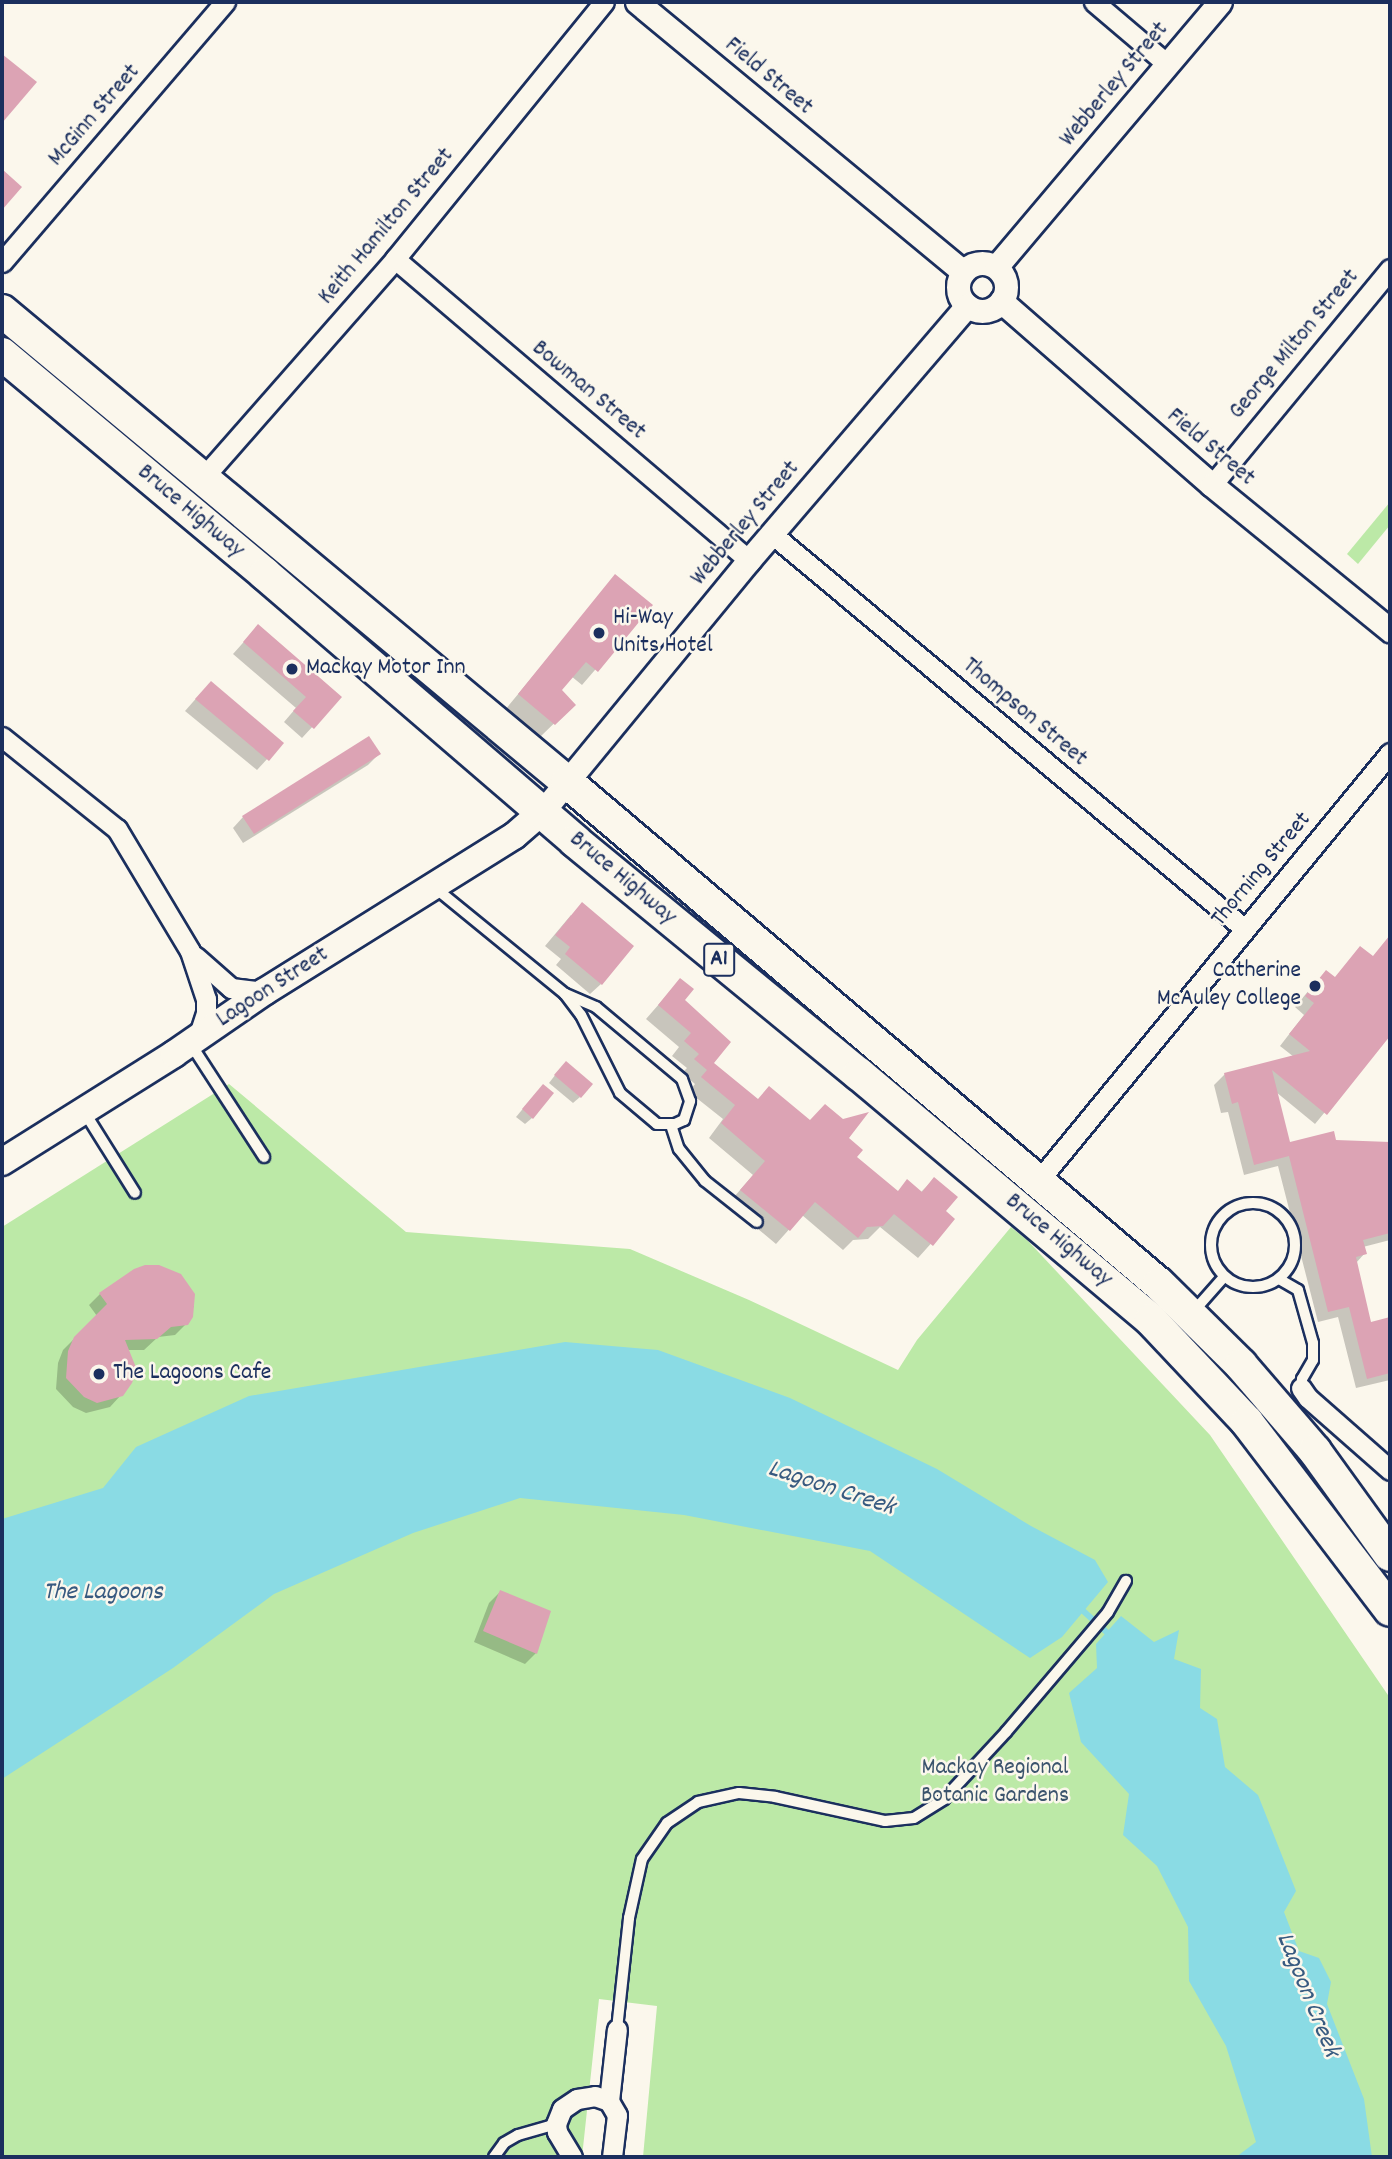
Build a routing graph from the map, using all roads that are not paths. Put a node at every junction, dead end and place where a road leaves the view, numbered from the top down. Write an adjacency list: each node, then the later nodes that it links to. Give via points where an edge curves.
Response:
1 (225, 2): 8 (street, McGinn Street)
2 (604, 2): 7 (street, Keith Hamilton Street)
3 (637, 2): 11 (street, Field Street)
4 (1094, 2): 6 (street)
5 (1220, 2): 6 (street, Webberley Street)
6 (1167, 64): 9 (street, Webberley Street)
7 (395, 259): 16 (street, Keith Hamilton Street); 19 (street, Bowman Street)
8 (2, 262)
9 (996, 267): 11 (street, via 980,262); 12 (street, via 1006,287)
10 (1390, 269): 17 (street, George Milton Street)
11 (962, 272): 13 (street, via 958,292)
12 (1001, 301): 13 (street, via 981,311); 17 (street, Field Street)
13 (967, 306): 18 (street, Webberley Street)
14 (2, 311): 16 (highway, Bruce Highway / A1)
15 (2, 354): 24 (highway, Bruce Highway / A1)
16 (202, 479): 23 (highway, Bruce Highway / A1)
17 (1212, 485): 20 (street, Field Street)
18 (772, 534): 19 (street, Webberley Street); 26 (street, Thompson Street)
19 (749, 560): 23 (street, Webberley Street)
20 (1390, 630)
21 (2, 737): 27 (street, via 117,829)
22 (1390, 753): 26 (street, Thorning Street)
23 (567, 782): 24 (street, Webberley Street); 35 (highway, Bruce Highway / A1)
24 (542, 811): 25 (main road, Lagoon Street, via 523,830); 45 (highway, Bruce Highway / A1, via 1152,1320 1247,1422)
25 (433, 886): 28 (main road, Lagoon Street); 29 (lane)
26 (1245, 929): 35 (street, Thorning Street)
27 (190, 951): 28 (street, via 222,983); 30 (street, via 206,999 206,1013)
28 (264, 992): 30 (main road, Lagoon Street)
29 (565, 994): 32 (lane, via 581,1015 620,1093 657,1124); 32 (lane, via 596,1007 682,1079 690,1111 684,1120)
30 (194, 1040): 31 (main road, Lagoon Street); 33 (lane)
31 (83, 1110): 34 (main road, Lagoon Street); 36 (lane)
32 (670, 1125): 37 (lane, via 680,1149 705,1181)
33 (264, 1157)
34 (2, 1162)
35 (1039, 1180): 40 (highway, Bruce Highway / A1)
36 (135, 1193)
37 (757, 1222)
38 (1224, 1276): 39 (lane, via 1247,1287); 39 (lane, via 1214,1262 1212,1233 1230,1209 1259,1203 1278,1212 1292,1230 1294,1254); 40 (lane)
39 (1279, 1279): 41 (lane, via 1298,1290 1313,1343 1313,1360)
40 (1191, 1315): 43 (highway, Bruce Highway / A1, via 1315,1451)
41 (1301, 1388): 42 (street)
42 (1390, 1470)
43 (1390, 1555)
44 (1126, 1581): 46 (lane, via 1090,1634 944,1799 914,1818 885,1821 739,1793 698,1802 667,1822 642,1859 629,1918)
45 (1388, 1604)
46 (617, 2029): 47 (street)
47 (609, 2101): 48 (street, via 594,2096 576,2099 562,2109); 51 (street, via 618,2129)
48 (556, 2124): 49 (lane, via 518,2134); 50 (street)
49 (494, 2157)
50 (572, 2157)
51 (612, 2157)

